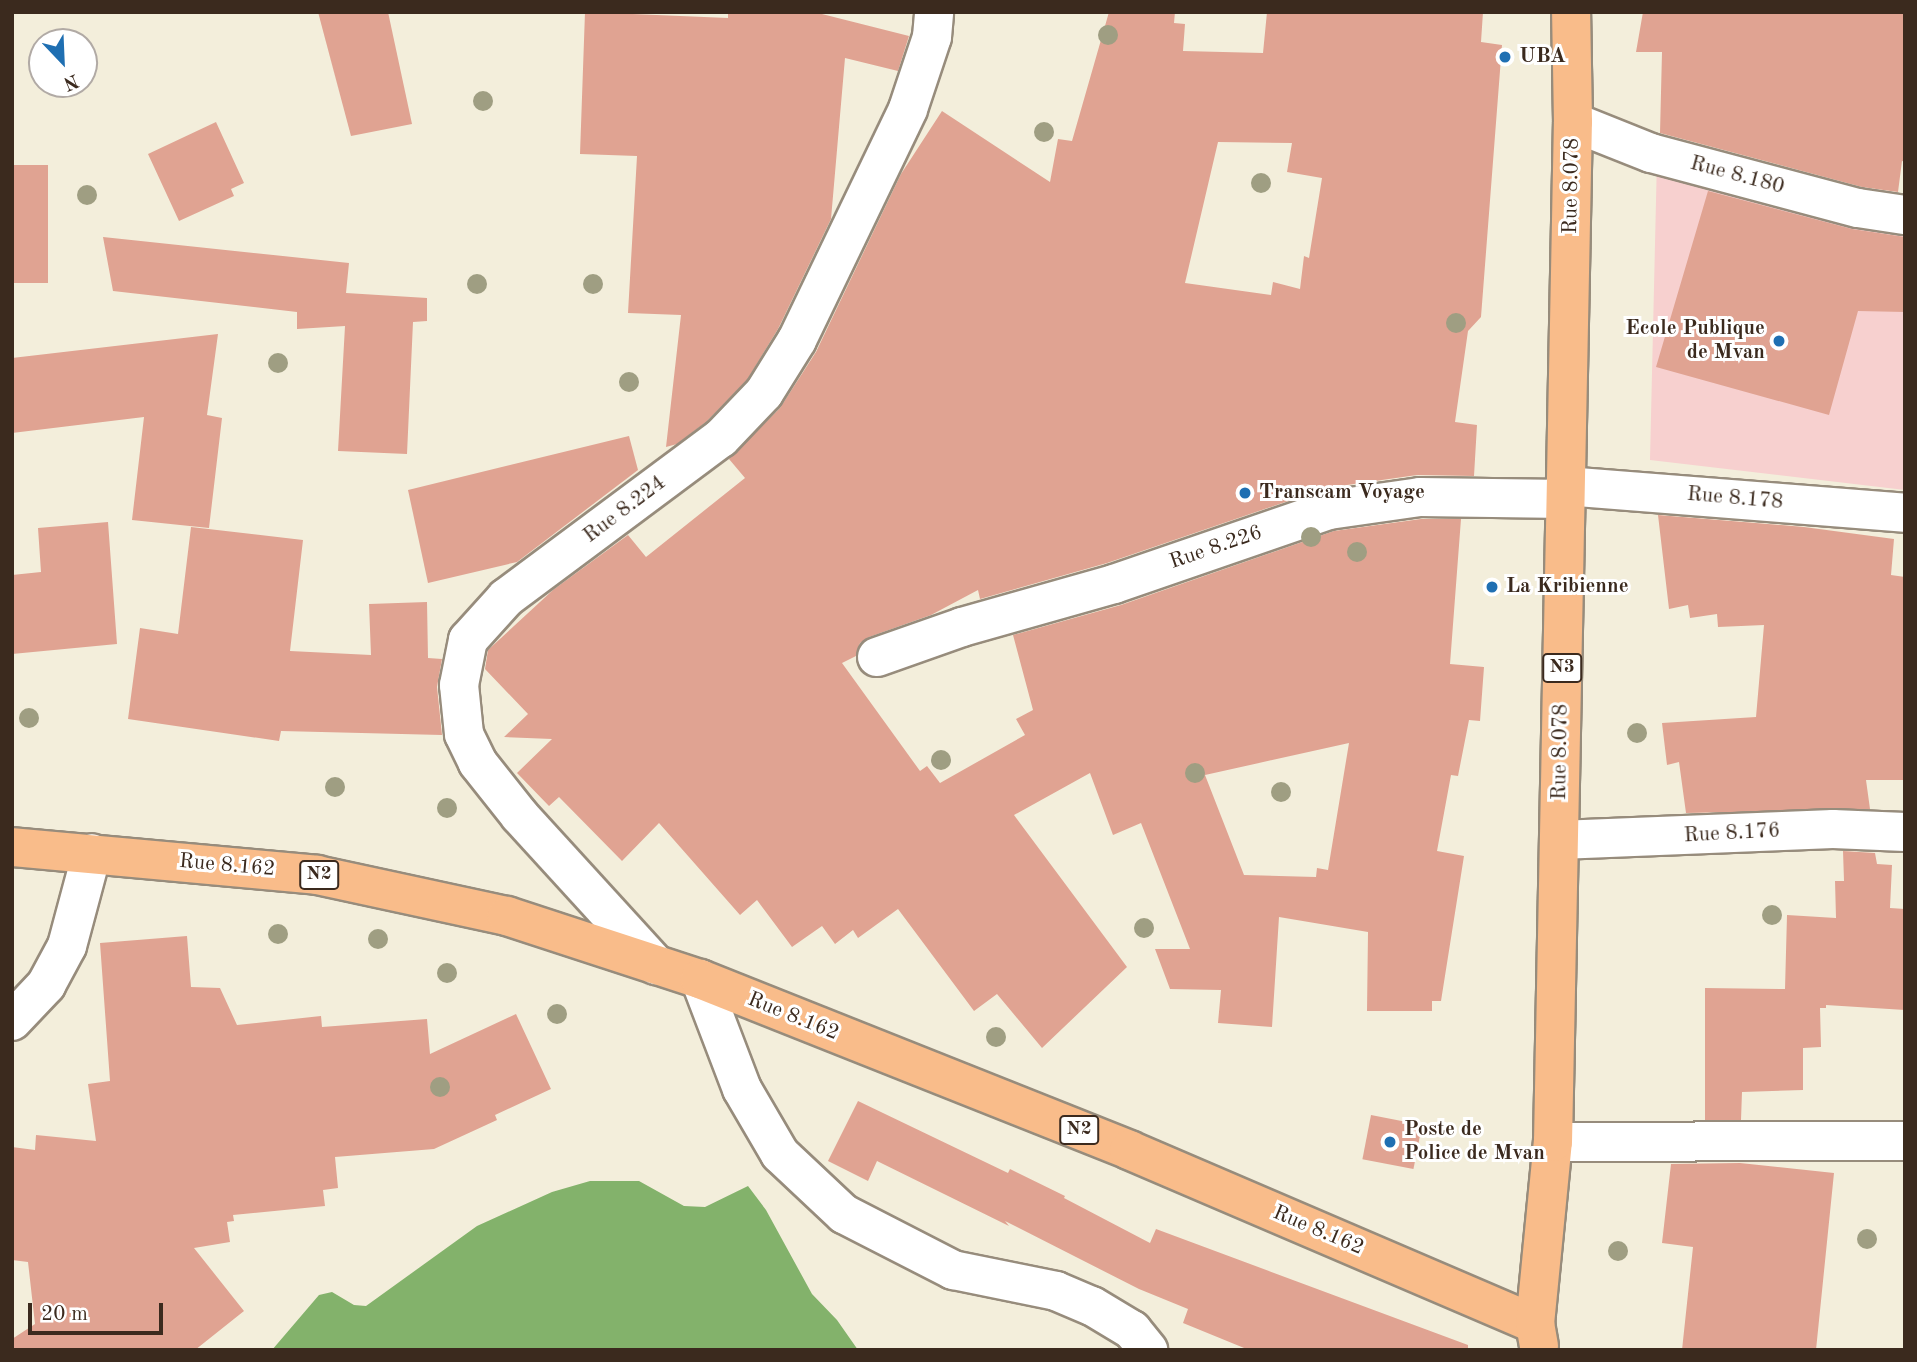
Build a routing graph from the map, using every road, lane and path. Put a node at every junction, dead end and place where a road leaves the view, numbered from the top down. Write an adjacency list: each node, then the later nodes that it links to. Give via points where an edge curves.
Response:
1 (934, 12): 12 (street, Rue 8.224, via 932,37 908,110 797,340 764,393 721,438 506,598 468,640 459,685 464,734 478,763 520,816)
2 (1572, 12): 3 (highway, Rue 8.078 / N3)
3 (1573, 122): 4 (street, Rue 8.180, via 1651,153 1858,208); 5 (highway, Rue 8.078 / N3)
4 (1905, 215)
5 (1565, 492): 6 (street, Rue 8.178); 7 (street, Rue 8.226, via 1420,497 1329,510 1114,584 962,627); 9 (highway, Rue 8.078 / N3)
6 (1905, 513)
7 (877, 657)
8 (1905, 832): 9 (street, Rue 8.176, via 1833,829)
9 (1559, 840): 16 (highway, Rue 8.078 / N3)
10 (12, 847): 11 (highway, Rue 8.162 / N2)
11 (93, 853): 12 (highway, Rue 8.162 / N2, via 317,875 507,916); 14 (street, via 67,946 46,985)
12 (656, 965): 13 (highway, Rue 8.162 / N2)
13 (700, 979): 17 (highway, Rue 8.162 / N2, via 1129,1150); 18 (street, via 741,1090 780,1154 844,1214 953,1270 1056,1291 1080,1301 1132,1330)
14 (12, 1021)
15 (1905, 1141): 16 (street)
16 (1553, 1142): 17 (highway, Rue 8.078 / N3)
17 (1537, 1337)
18 (1148, 1350)

